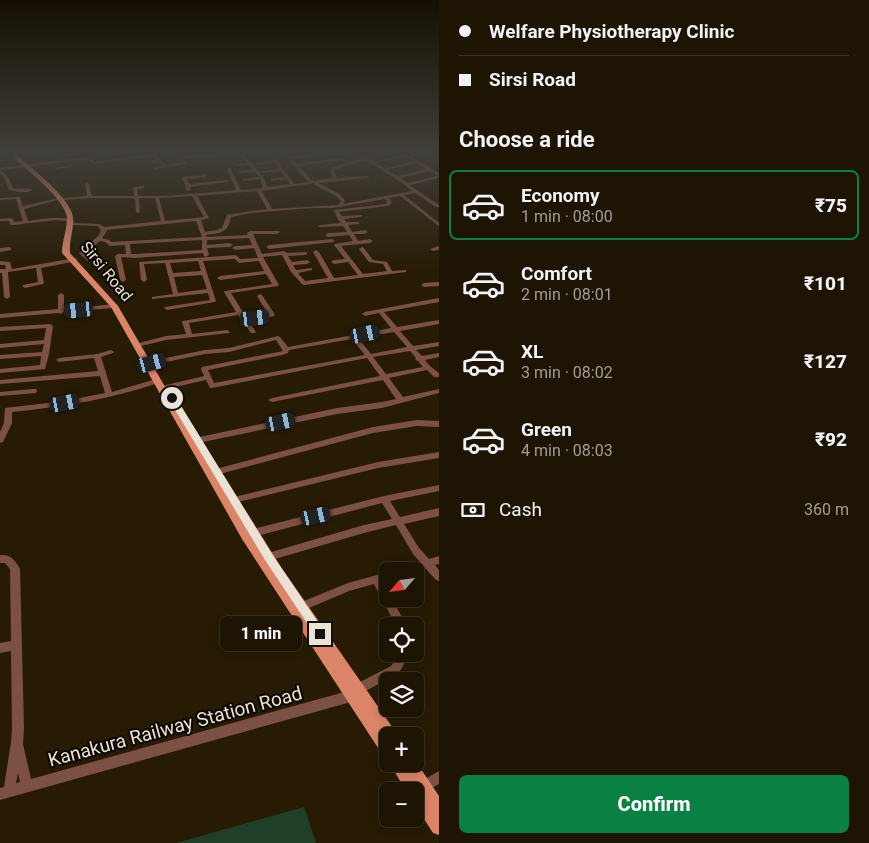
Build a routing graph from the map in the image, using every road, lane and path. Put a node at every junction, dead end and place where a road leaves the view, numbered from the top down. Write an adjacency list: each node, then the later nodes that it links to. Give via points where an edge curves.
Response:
1 (55, 192): 19 (main road, Sirsi Road)
2 (89, 192): 13 (street)
3 (136, 192): 16 (street)
4 (166, 192): 14 (street)
5 (191, 192): 12 (street)
6 (223, 192): 12 (street)
7 (260, 192): 23 (street)
8 (333, 192): 20 (street, via 343,201)
9 (413, 192): 11 (street)
10 (416, 192): 21 (street)
11 (401, 194): 15 (street); 35 (street)
12 (192, 195): 14 (street); 28 (street, via 207,218)
13 (90, 197): 16 (street); 19 (street)
14 (168, 197): 17 (street)
15 (386, 197): 20 (street); 27 (street, via 390,203 386,205 338,210)
16 (136, 198): 17 (street); 24 (street)
17 (157, 198): 30 (street)
18 (0, 199): 22 (street, via 18,198)
19 (62, 199): 22 (street); 32 (main road, Sirsi Road, via 73,210)
20 (339, 206): 23 (street)
21 (438, 206)
22 (22, 208): 31 (street)
23 (270, 210): 45 (street, via 230,216 223,231)
24 (138, 212)
25 (360, 216): 27 (street)
26 (120, 218): 36 (street)
27 (339, 218): 34 (street)
28 (198, 219): 30 (street); 45 (street)
29 (0, 220): 31 (street, via 10,219 13,224)
30 (163, 221): 36 (street)
31 (26, 222): 32 (street)
32 (72, 222): 39 (street, via 99,225); 64 (main road, Sirsi Road, via 70,243)
33 (358, 223): 34 (street)
34 (344, 225): 38 (street); 42 (street)
35 (439, 225)
36 (122, 226): 39 (street)
37 (246, 226): 43 (street)
38 (320, 226)
39 (102, 229): 46 (street)
40 (277, 232): 43 (street)
41 (365, 232): 42 (street)
42 (350, 233): 44 (street); 50 (street)
43 (250, 234): 45 (street); 51 (street)
44 (328, 235)
45 (205, 236): 49 (street); 55 (street)
46 (100, 238): 49 (street, via 110,244); 64 (street)
47 (332, 241): 52 (street)
48 (370, 241): 50 (street)
49 (128, 243): 60 (street)
50 (357, 243): 67 (street, via 336,245)
51 (254, 246): 55 (street); 63 (street)
52 (280, 246): 53 (street); 61 (street)
53 (269, 247)
54 (9, 249): 57 (street)
55 (205, 249): 62 (street); 65 (street)
56 (362, 249): 81 (street, via 371,260 385,263)
57 (0, 250)
58 (316, 252): 87 (street)
59 (305, 253): 61 (street)
60 (129, 254): 62 (street); 85 (street, via 118,256)
61 (285, 254): 63 (street); 73 (street)
62 (140, 256): 72 (street)
63 (260, 257): 65 (street, via 239,261 236,258); 78 (street)
64 (75, 258): 66 (street); 74 (street); 98 (main road, Sirsi Road); 116 (main road, Sirsi Road, via 113,299)
65 (203, 259): 68 (street); 80 (street)
66 (90, 260)
67 (349, 260): 70 (street); 83 (street)
68 (166, 261): 72 (street); 82 (street)
69 (307, 262): 73 (street)
70 (334, 262)
71 (0, 263): 76 (street, via 8,264)
72 (141, 263): 86 (street)
73 (290, 264): 79 (street)
74 (38, 266): 76 (street); 90 (street, via 41,284)
75 (310, 269): 79 (street)
76 (4, 271): 92 (street)
77 (404, 271): 81 (street)
78 (268, 272): 84 (street); 103 (street, via 276,285 227,292)
79 (294, 272): 87 (street, via 304,283)
80 (204, 273): 82 (street); 91 (street)
81 (391, 273): 83 (street)
82 (170, 275): 94 (street)
83 (361, 276): 87 (street)
84 (220, 278)
85 (123, 280)
86 (144, 280)
87 (332, 280)
88 (439, 284): 89 (street)
89 (424, 285)
90 (26, 286)
91 (208, 290): 94 (street); 99 (street, via 213,301)
92 (4, 293)
93 (61, 295): 101 (street)
94 (176, 295): 96 (street)
95 (260, 296): 106 (street, via 272,315)
96 (154, 298)
97 (439, 300): 100 (street)
98 (114, 306): 101 (street); 139 (main road, Sirsi Road)
99 (167, 308)
100 (380, 311): 104 (street); 110 (street)
101 (61, 312): 102 (street)
102 (50, 313): 105 (street); 108 (street)
103 (239, 313): 106 (street); 113 (street, via 185,322)
104 (365, 314)
105 (0, 316)
106 (244, 319): 112 (street)
107 (439, 322): 110 (street)
108 (50, 326): 109 (street); 115 (street)
109 (4, 329): 118 (street)
110 (394, 329): 114 (street); 120 (street)
111 (227, 332): 113 (street)
112 (253, 332)
113 (190, 336): 116 (street)
114 (354, 337): 119 (street); 124 (street)
115 (48, 342): 118 (street); 122 (street)
116 (141, 344): 129 (main road, Sirsi Road)
117 (439, 344): 120 (street)
118 (2, 346)
119 (286, 349): 129 (street, via 278,338); 134 (street, via 282,353 204,369)
120 (411, 349): 124 (street); 127 (street)
121 (111, 352): 123 (street)
122 (46, 354): 126 (street); 131 (street, via 43,366)
123 (97, 356): 128 (street); 133 (street)
124 (369, 356): 134 (street, via 212,386); 136 (street)
125 (439, 356): 127 (street)
126 (0, 357)
127 (418, 359): 130 (street)
128 (59, 360)
129 (152, 363): 139 (main road, Sirsi Road)
130 (428, 368): 135 (street); 136 (street)
131 (19, 369): 132 (street); 138 (street)
132 (0, 371)
133 (103, 373): 138 (street); 144 (street)
134 (208, 377): 139 (street)
135 (438, 377)
136 (385, 378): 145 (street); 146 (street)
137 (0, 382): 138 (street)
138 (16, 382)
139 (161, 384): 144 (street); 151 (main road, Sirsi Road); 159 (main road, Sirsi Road)
140 (33, 391): 142 (street)
141 (439, 391): 146 (street)
142 (10, 393): 143 (street); 147 (street)
143 (0, 394)
144 (109, 395): 147 (street)
145 (272, 400)
146 (401, 400): 151 (street)
147 (8, 410): 148 (street)
148 (4, 423): 150 (street)
149 (439, 424): 153 (street, via 417,423 373,430)
150 (0, 440)
151 (198, 440): 153 (main road, Sirsi Road)
152 (439, 455): 156 (street, via 378,465)
153 (216, 472): 156 (main road, Sirsi Road)
154 (439, 488): 155 (street)
155 (384, 499): 158 (street); 159 (street)
156 (234, 500): 159 (main road, Sirsi Road)
157 (439, 512): 158 (street)
158 (398, 521): 160 (street); 163 (street)
159 (250, 533): 160 (main road, Sirsi Road); 173 (main road, Sirsi Road)
160 (268, 557): 168 (main road, Sirsi Road)
161 (0, 558): 170 (street, via 12,561 15,569)
162 (439, 560): 163 (street)
163 (428, 564): 164 (street); 165 (street)
164 (424, 565)
165 (439, 576)
166 (379, 579): 167 (street)
167 (376, 580): 168 (street, via 348,587); 169 (street)
168 (302, 606): 173 (main road, Sirsi Road)
169 (397, 617)
170 (16, 645): 171 (street); 176 (street)
171 (0, 648)
172 (400, 662): 173 (street, Kanakura Railway Station Road, via 394,671)
173 (355, 693): 174 (main road, Sirsi Road); 175 (main road, Sirsi Road); 179 (street, Kanakura Railway Station Road)
174 (383, 727)
175 (379, 733)
176 (17, 742): 179 (street); 181 (street)
177 (403, 772): 183 (main road)
178 (439, 777): 180 (street)
179 (27, 786): 181 (street, Kanakura Railway Station Road)
180 (424, 786): 182 (main road)
181 (4, 792)
182 (439, 810)
183 (439, 827)

